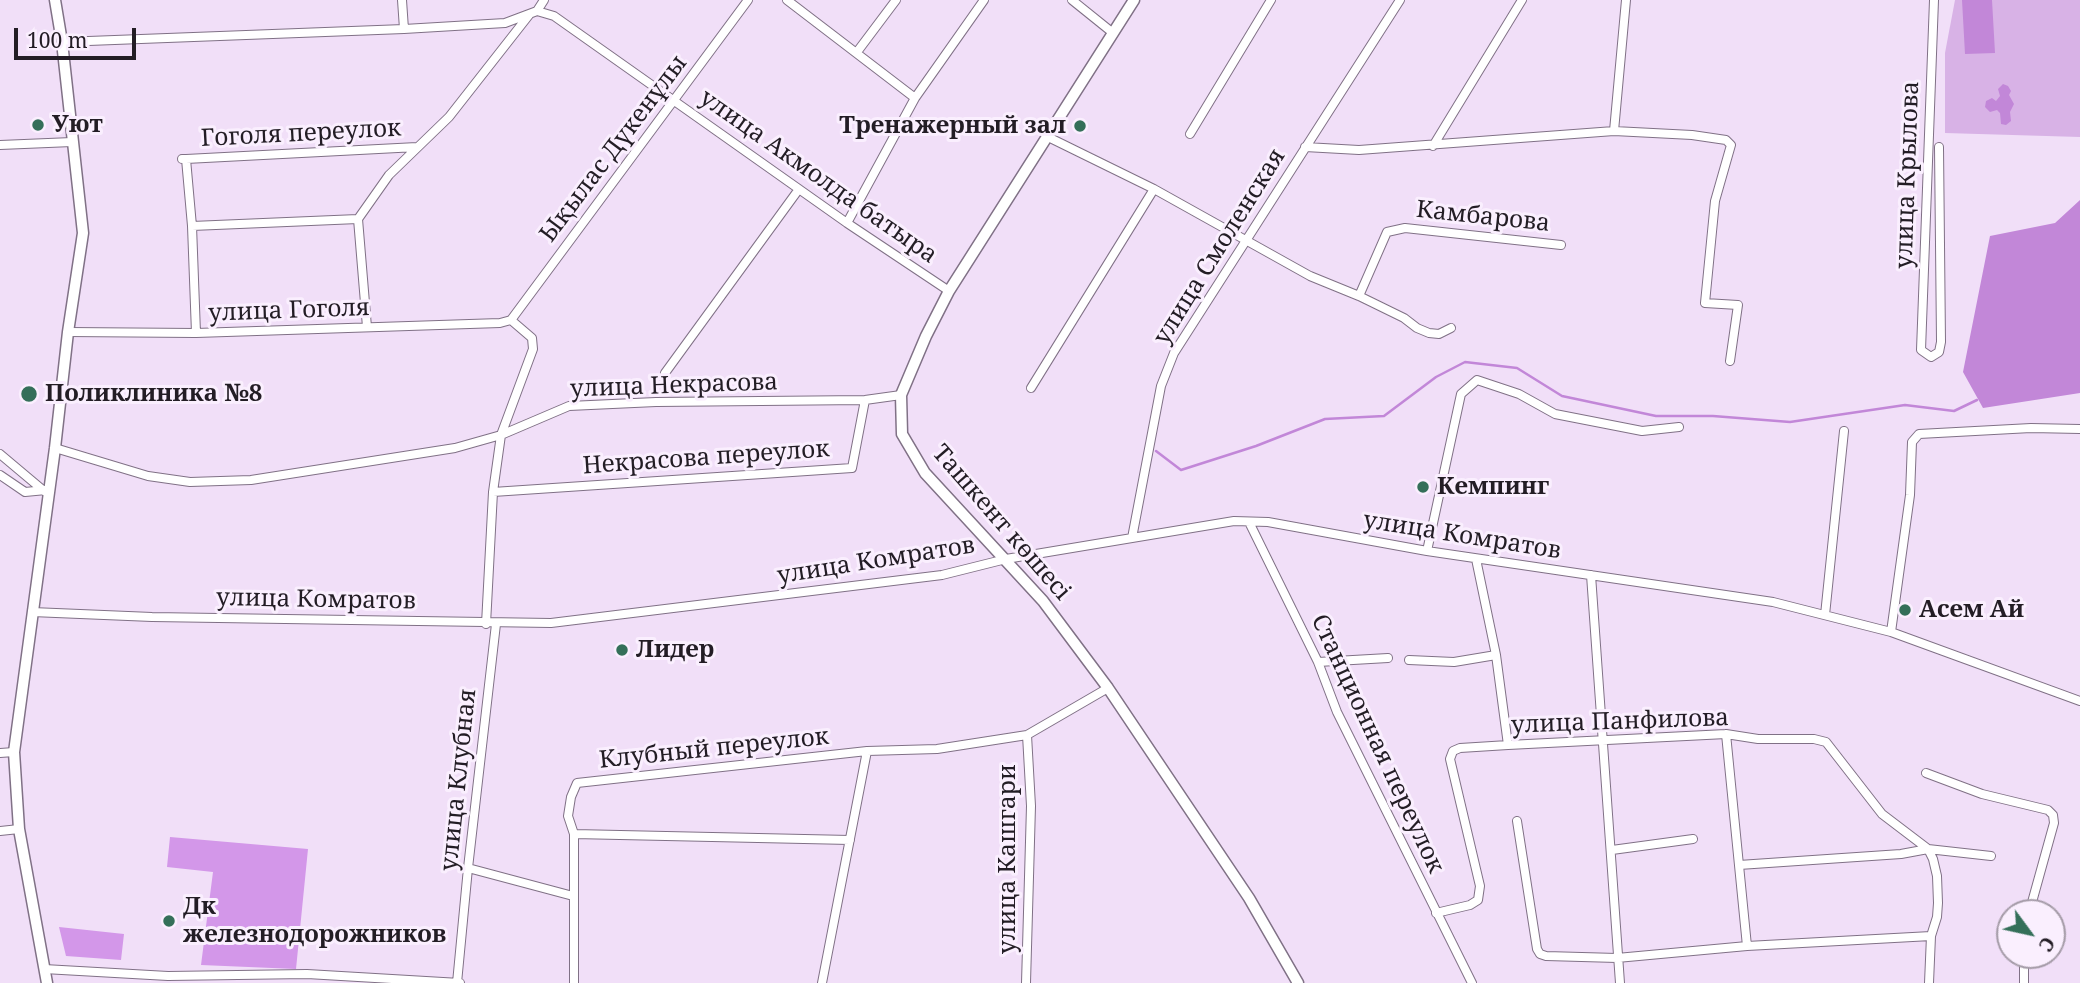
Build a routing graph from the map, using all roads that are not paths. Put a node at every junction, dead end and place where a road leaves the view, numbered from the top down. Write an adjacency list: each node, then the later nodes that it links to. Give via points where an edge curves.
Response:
1 (55, 0): 18 (main road)
2 (402, 0): 16 (street)
3 (544, 0): 15 (street, Гоголя переулок)
4 (748, 0): 21 (street, Ықылас Дүкенұлы)
5 (787, 0): 19 (street)
6 (896, 0): 19 (street)
7 (984, 0): 20 (street)
8 (1072, 0): 17 (street)
9 (1134, 0): 17 (main road, Ташкент көшесі)
10 (1271, 0): 23 (street)
11 (1400, 0): 29 (street, улица Смоленская)
12 (1522, 0): 28 (street)
13 (1626, 0): 22 (street)
14 (1934, 0): 30 (street, улица Крылова, via 1921,351 1931,357 1939,352 1941,342)
15 (533, 13): 16 (street, via 505,23); 21 (street, улица Акмолда батыра, via 554,16); 27 (street, Гоголя переулок, via 449,117)
16 (404, 29): 18 (street)
17 (1113, 33): 24 (main road, Ташкент көшесі)
18 (62, 42): 25 (main road)
19 (857, 52): 20 (street)
20 (915, 98): 34 (street)
21 (675, 100): 31 (street, улица Акмолда батыра); 40 (street, Ықылас Дүкенұлы)
22 (1614, 131): 28 (street); 45 (street, via 1719,137 1731,145 1715,201 1705,303 1738,305)
23 (1190, 134)
24 (1046, 136): 32 (street); 38 (main road, Ташкент көшесі)
25 (72, 142): 26 (street); 43 (main road, via 83,233)
26 (0, 145)
27 (418, 146): 33 (street, Гоголя переулок, via 388,175); 35 (street, Гоголя переулок, via 184,159)
28 (1433, 146): 29 (street)
29 (1306, 147): 36 (street, улица Смоленская)
30 (1939, 147)
31 (799, 189): 34 (street, улица Акмолда батыра); 46 (street)
32 (1154, 189): 36 (street); 47 (street)
33 (358, 219): 35 (street); 41 (street)
34 (847, 223): 38 (street, улица Акмолда батыра)
35 (192, 226): 44 (street, Гоголя переулок)
36 (1244, 241): 39 (street); 60 (street, улица Смоленская, via 1174,353 1161,386)
37 (1561, 245): 39 (street, Камбарова, via 1405,228 1387,232)
38 (949, 291): 48 (main road, Ташкент көшесі)
39 (1359, 296): 42 (street, via 1429,333)
40 (511, 320): 41 (street, улица Гоголя); 53 (street, via 532,338 533,349)
41 (367, 327): 44 (street, улица Гоголя)
42 (1451, 328)
43 (68, 332): 44 (street, улица Гоголя); 54 (main road)
44 (196, 333)
45 (1730, 361)
46 (665, 373)
47 (1031, 388)
48 (901, 395): 49 (street, улица Некрасова); 62 (main road, Ташкент көшесі, via 902,434 925,473)
49 (865, 400): 53 (street, улица Некрасова, via 569,406); 58 (street, Некрасова переулок, via 852,468)
50 (1679, 428): 61 (street, via 1642,431 1555,414 1520,394 1477,380 1461,394)
51 (2080, 429): 69 (street, via 1919,434 1912,442 1910,495)
52 (1844, 431): 66 (street)
53 (501, 435): 54 (street, улица Некрасова, via 455,448 251,480 190,482 148,476); 58 (street)
54 (55, 448): 57 (main road)
55 (0, 454): 57 (street)
56 (0, 475): 57 (street, via 25,492)
57 (47, 490): 65 (main road)
58 (493, 492): 67 (street)
59 (1249, 522): 60 (street, улица Комратов); 61 (street, улица Комратов); 73 (street, Станционная переулок)
60 (1132, 538): 62 (street, улица Комратов)
61 (1427, 551): 63 (street, улица Комратов)
62 (1006, 559): 68 (street, улица Комратов, via 925,577 551,623); 74 (main road, Ташкент көшесі)
63 (1476, 559): 64 (street, улица Комратов); 70 (street)
64 (1591, 575): 66 (street, улица Комратов, via 1773,602); 78 (street)
65 (32, 611): 67 (street, улица Комратов); 81 (main road)
66 (1825, 615): 69 (street, улица Комратов)
67 (486, 624): 68 (street, улица Комратов)
68 (496, 624): 94 (street, улица Клубная)
69 (1891, 632): 75 (street, улица Комратов)
70 (1496, 655): 72 (street, via 1454,662); 79 (street)
71 (1388, 658): 73 (street)
72 (1409, 660)
73 (1318, 662): 97 (street, Станционная переулок, via 1337,712)
74 (1108, 688): 77 (street, Клубный переулок); 108 (main road, Ташкент көшесі, via 1249,898)
75 (2080, 701)
76 (1726, 734): 78 (street, улица Панфилова); 90 (street, улица Панфилова, via 1826,742 1882,814); 93 (street)
77 (1027, 735): 80 (street, Клубный переулок, via 937,749); 107 (street, улица Кашгари, via 1031,806)
78 (1604, 740): 79 (street, улица Панфилова); 91 (street)
79 (1508, 745): 97 (street, улица Панфилова, via 1453,751 1450,759 1480,886 1478,900 1470,905)
80 (867, 751): 87 (street, Клубный переулок, via 577,783 568,816); 89 (street, Клубный переулок)
81 (14, 752): 82 (street); 85 (main road)
82 (0, 753)
83 (1926, 773): 96 (street, via 2053,815)
84 (1517, 821): 100 (street, via 1540,954)
85 (19, 829): 86 (street); 101 (main road)
86 (0, 831)
87 (574, 834): 89 (street); 95 (street, Клубный переулок)
88 (1693, 839): 91 (street)
89 (850, 840): 106 (street, Клубный переулок)
90 (1927, 849): 92 (street); 93 (street); 98 (street, via 1937,876 1937,917)
91 (1612, 850): 100 (street)
92 (1991, 856)
93 (1739, 865): 99 (street)
94 (468, 868): 95 (street); 104 (street, улица Клубная)
95 (573, 896): 105 (street, Клубный переулок)
96 (2033, 899)
97 (1436, 913): 109 (street, Станционная переулок)
98 (1931, 936): 99 (street); 111 (street)
99 (1747, 946): 100 (street)
100 (1617, 958): 110 (street)
101 (44, 968): 102 (street); 103 (main road)
102 (308, 978): 104 (street)
103 (47, 983)
104 (459, 983)
105 (574, 983)
106 (822, 983)
107 (1026, 983)
108 (1298, 983)
109 (1472, 983)
110 (1620, 983)
111 (1929, 983)

